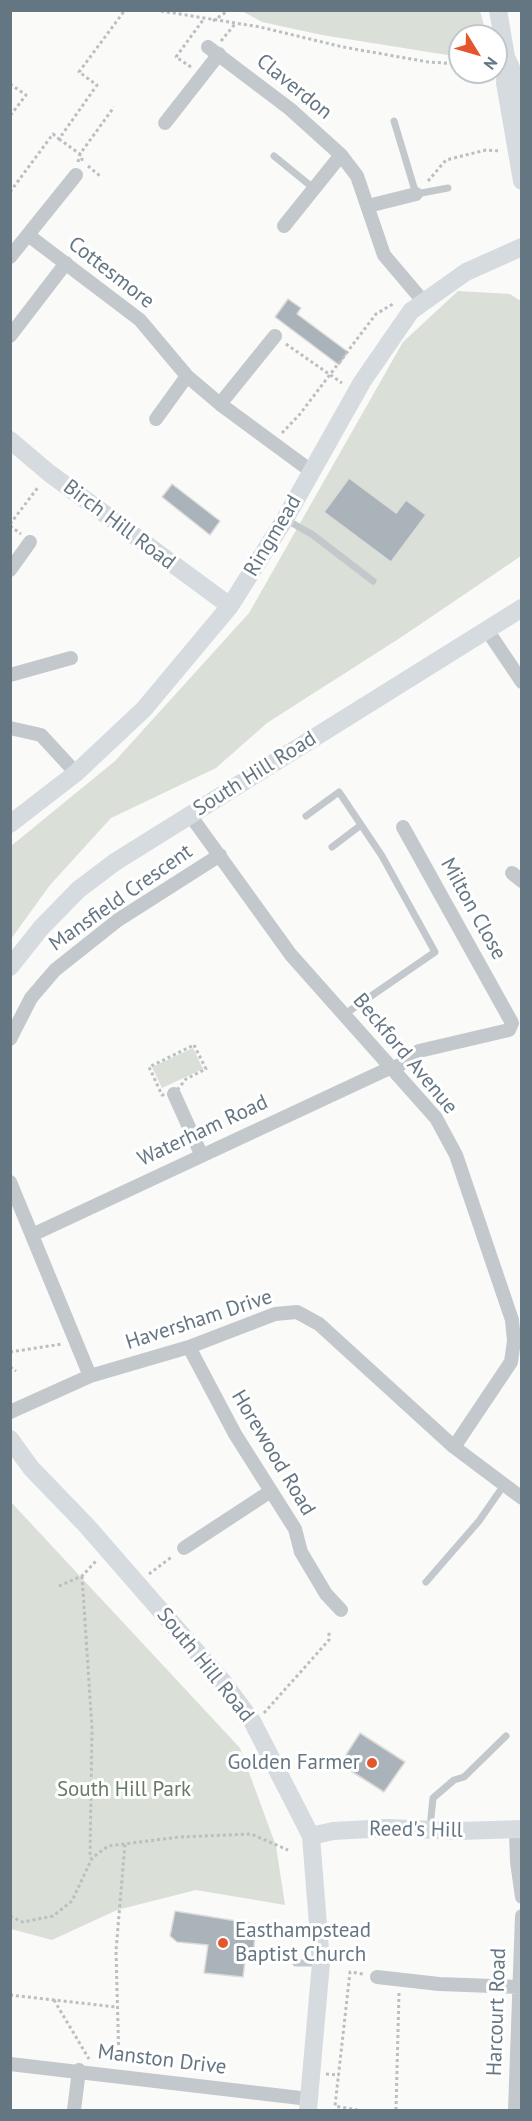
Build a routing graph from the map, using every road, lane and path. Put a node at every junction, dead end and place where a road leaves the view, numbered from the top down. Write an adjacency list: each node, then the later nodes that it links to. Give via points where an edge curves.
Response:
1 (55, 10): 2 (path)
2 (64, 10)
3 (125, 10): 20 (path, via 79,72 97,86)
4 (155, 10): 6 (path)
5 (230, 10): 7 (path)
6 (203, 20): 7 (path); 12 (path, via 176,57)
7 (213, 21): 8 (path)
8 (235, 24): 9 (path); 11 (path)
9 (213, 51): 12 (street); 23 (street, Claverdon, via 290,109)
10 (508, 61): 16 (street)
11 (448, 63)
12 (203, 75): 19 (street)
13 (10, 84): 17 (path, via 26,95)
14 (505, 84): 27 (street)
15 (114, 106): 22 (path)
16 (522, 108)
17 (10, 116)
18 (394, 121): 31 (lane)
19 (165, 123)
20 (60, 139): 22 (path); 30 (path, via 53,134)
21 (505, 152): 31 (path, via 486,150 446,160)
22 (80, 154): 25 (path); 26 (path, via 82,162)
23 (340, 155): 28 (street); 32 (street, Claverdon, via 357,176)
24 (274, 156): 28 (lane)
25 (76, 175): 34 (street)
26 (100, 176)
27 (522, 181)
28 (312, 187): 33 (street)
29 (448, 188): 31 (lane)
30 (10, 192)
31 (416, 194): 32 (street)
32 (368, 206): 39 (street, Claverdon, via 384,255)
33 (284, 226)
34 (28, 235): 37 (street); 38 (street, Cottesmore)
35 (522, 247): 36 (street, Ringmead)
36 (513, 255): 39 (street, Ringmead, via 466,272)
37 (10, 257)
38 (66, 263): 41 (street); 44 (street, Cottesmore, via 140,320)
39 (423, 301): 50 (street, Ringmead, via 387,343)
40 (393, 304): 43 (path, via 376,314)
41 (10, 336)
42 (275, 336): 43 (path); 46 (street)
43 (330, 375): 45 (path); 49 (path)
44 (187, 376): 46 (street, Cottesmore); 47 (street)
45 (344, 384)
46 (220, 404): 49 (street, Cottesmore)
47 (156, 419)
48 (10, 440): 51 (street, Birch Hill Road)
49 (273, 444): 50 (street, Cottesmore)
50 (312, 471): 52 (street, Ringmead)
51 (50, 473): 53 (path); 57 (street, Birch Hill Road)
52 (285, 519): 56 (lane, via 313,535); 57 (street, Ringmead)
53 (10, 524)
54 (30, 542): 55 (street)
55 (10, 570)
56 (373, 581)
57 (230, 606): 64 (street, Ringmead, via 144,709)
58 (522, 608): 59 (street, South Hill Road)
59 (487, 630): 62 (street); 65 (street, South Hill Road)
60 (71, 658): 61 (street)
61 (10, 675)
62 (522, 682)
63 (10, 728): 64 (street, via 41,735)
64 (76, 773): 67 (street, Ringmead)
65 (190, 815): 71 (street, Beckford Avenue); 72 (street, South Hill Road, via 114,862 78,890)
66 (306, 816): 68 (lane, via 339,792)
67 (10, 824)
68 (361, 825): 70 (lane); 73 (lane, via 435,951)
69 (403, 827): 75 (street, Milton Close, via 512,1023 509,1030 419,1051)
70 (332, 847)
71 (220, 855): 73 (street, Beckford Avenue, via 291,955); 74 (street, Mansfield Crescent, via 118,920 55,970 31,998)
72 (10, 967)
73 (345, 1014): 75 (street, Beckford Avenue)
74 (10, 1039)
75 (393, 1068): 77 (street, Waterham Road); 88 (street, Beckford Avenue, via 436,1118 456,1155 512,1320 511,1362)
76 (174, 1094): 76 (path, via 162,1095 149,1067 194,1045 206,1069 186,1079); 77 (street)
77 (201, 1154): 79 (street, Waterham Road)
78 (10, 1182): 79 (street)
79 (32, 1235): 80 (street)
80 (75, 1342): 82 (path); 85 (street)
81 (189, 1347): 85 (street, Haversham Drive); 88 (street, Haversham Drive, via 275,1314 297,1312 319,1324); 90 (street, Horewood Road, via 235,1434)
82 (10, 1352)
83 (10, 1367): 84 (path)
84 (16, 1371)
85 (90, 1376): 86 (street, Haversham Drive)
86 (10, 1412)
87 (10, 1439): 93 (street, South Hill Road, via 45,1483)
88 (454, 1447): 89 (street, Haversham Drive)
89 (504, 1485): 91 (street, Haversham Drive); 94 (lane, via 479,1521)
90 (271, 1491): 92 (street); 96 (street, Horewood Road, via 295,1529 301,1552 326,1594)
91 (522, 1498)
92 (184, 1548): 93 (path)
93 (137, 1582): 102 (street, South Hill Road, via 252,1722)
94 (426, 1582)
95 (59, 1586): 105 (path, via 82,1576 92,1728)
96 (341, 1610)
97 (329, 1631): 98 (path, via 329,1640)
98 (264, 1713)
99 (506, 1736): 100 (lane, via 464,1777 433,1798)
100 (430, 1828): 101 (street, Reed's Hill); 102 (street, Reed's Hill, via 333,1830)
101 (519, 1830): 106 (street, via 517,1862)
102 (311, 1836): 110 (street, South Hill Road)
103 (124, 1843): 104 (path, via 251,1834); 105 (path, via 108,1846); 116 (path)
104 (288, 1850)
105 (92, 1858): 107 (path, via 72,1900 53,1916 23,1922)
106 (522, 1897)
107 (10, 1916)
108 (522, 1916): 113 (street, Harcourt Road)
109 (296, 1963): 110 (lane)
110 (321, 1963): 121 (street, South Hill Road)
111 (377, 1977): 112 (street); 123 (path, via 350,1972 335,2106)
112 (399, 1980): 113 (street); 124 (path)
113 (519, 1987): 117 (street, Harcourt Road)
114 (10, 1995): 115 (path)
115 (53, 2000): 116 (path); 119 (path)
116 (116, 2007): 120 (path)
117 (520, 2023): 125 (street, Harcourt Road)
118 (10, 2064): 119 (street, Manston Drive)
119 (84, 2065): 121 (street, Manston Drive); 122 (street)
120 (119, 2068)
121 (308, 2105)
122 (74, 2110)
123 (358, 2110)
124 (396, 2110)
125 (515, 2110)

